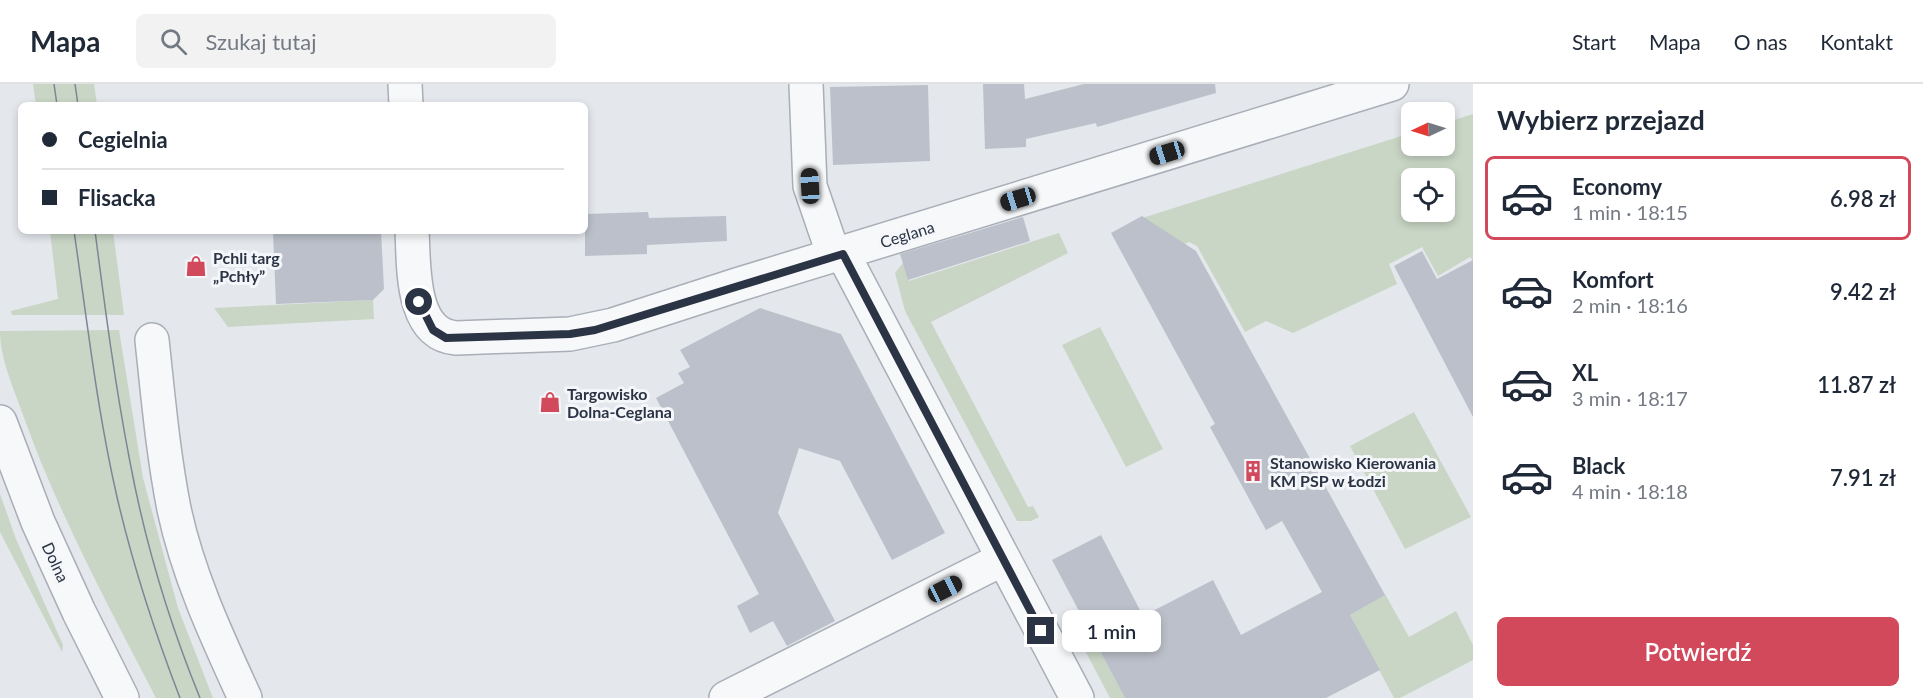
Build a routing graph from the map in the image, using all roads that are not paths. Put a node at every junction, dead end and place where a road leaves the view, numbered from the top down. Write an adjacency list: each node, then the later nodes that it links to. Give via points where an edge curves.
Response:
1 (405, 84): 4 (street)
2 (806, 84): 6 (street, via 810,186)
3 (1392, 84): 6 (street, Ceglana)
4 (406, 102)
5 (412, 234): 6 (street, Ceglana, via 414,283 419,302 433,330 446,338 578,332 613,326)
6 (838, 255): 9 (street)
7 (152, 340): 11 (street, via 174,509 194,580)
8 (0, 422): 10 (street, Dolna, via 38,522)
9 (1004, 559): 12 (street); 13 (street)
10 (122, 698)
11 (245, 698)
12 (726, 698)
13 (1077, 698)

